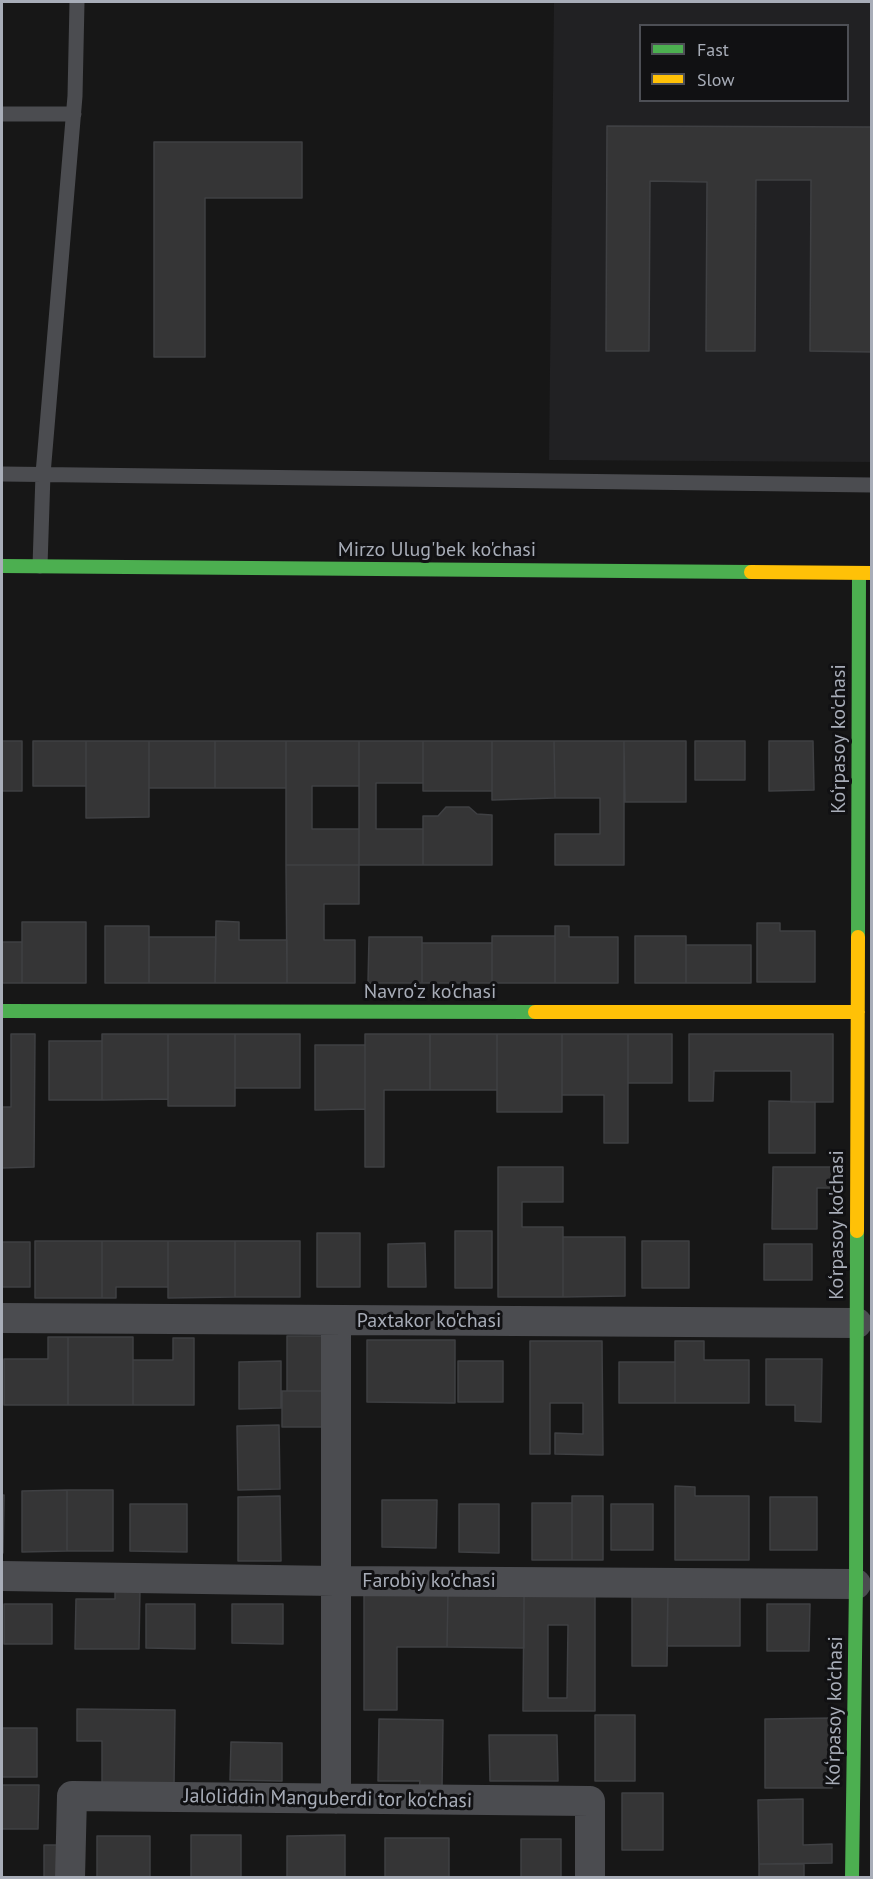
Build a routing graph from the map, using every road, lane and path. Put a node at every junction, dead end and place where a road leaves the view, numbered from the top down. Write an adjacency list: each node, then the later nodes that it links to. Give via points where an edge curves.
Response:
1 (76, 2): 3 (lane)
2 (2, 114): 3 (lane)
3 (74, 114): 5 (lane)
4 (2, 474): 5 (lane)
5 (44, 474): 6 (lane); 8 (lane)
6 (872, 485)
7 (2, 566): 8 (street, Mirzo Ulug'bek ko'chasi)
8 (40, 566): 9 (street, Mirzo Ulug'bek ko'chasi)
9 (866, 573): 11 (street, Ko‘rpasoy ko'chasi)
10 (2, 1011): 11 (street, Navro‘z ko'chasi)
11 (858, 1012): 14 (street, Ko‘rpasoy ko'chasi)
12 (2, 1318): 13 (street, Paxtakor ko'chasi)
13 (336, 1321): 14 (street, Paxtakor ko'chasi); 16 (street)
14 (857, 1323): 17 (street, Ko‘rpasoy ko'chasi)
15 (2, 1576): 16 (street, Farobiy ko'chasi)
16 (335, 1581): 17 (street, Farobiy ko'chasi); 18 (street)
17 (856, 1584): 21 (street, Ko‘rpasoy ko'chasi)
18 (336, 1799): 19 (street, Jaloliddin Manguberdi tor ko'chasi, via 72,1796); 20 (street, Jaloliddin Manguberdi tor ko'chasi, via 590,1801)
19 (70, 1878)
20 (590, 1878)
21 (852, 1878)

